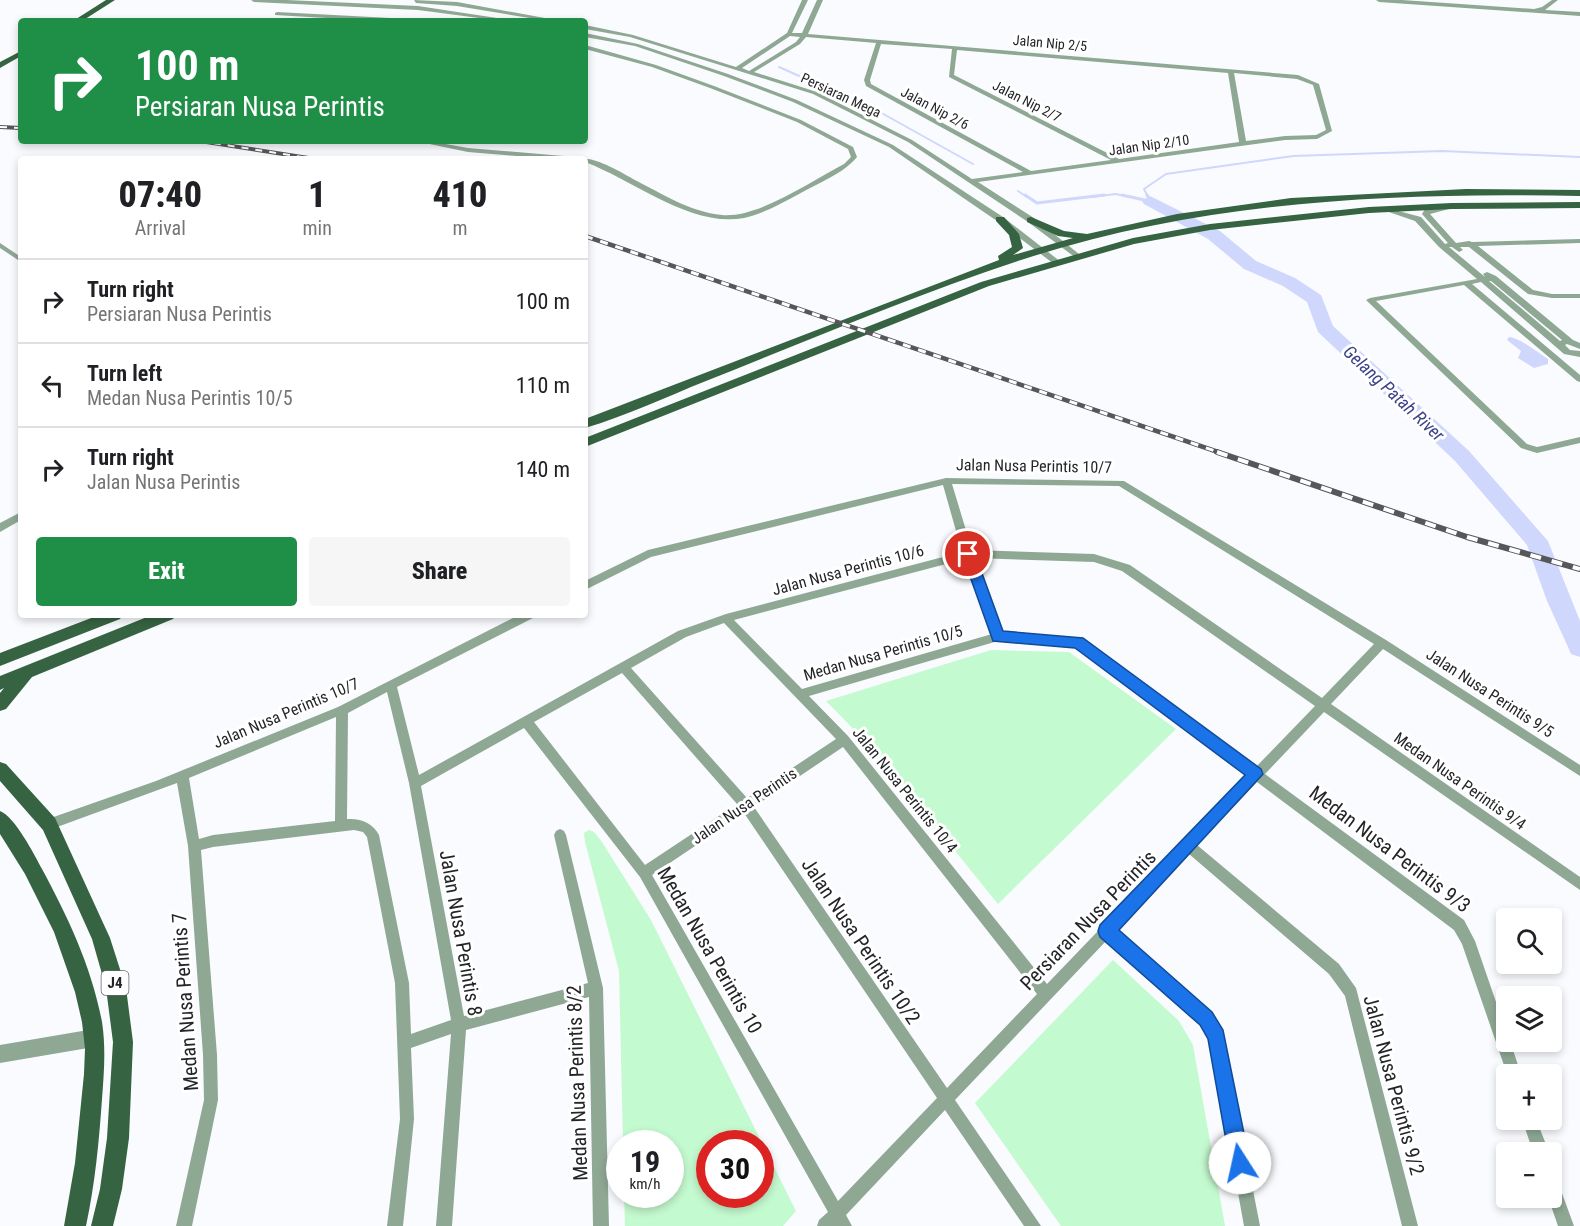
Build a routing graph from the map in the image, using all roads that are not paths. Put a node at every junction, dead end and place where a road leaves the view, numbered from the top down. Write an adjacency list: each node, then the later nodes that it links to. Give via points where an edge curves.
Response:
1 (254, 0): 7 (street)
2 (404, 0): 20 (street)
3 (805, 0): 22 (street)
4 (820, 0): 24 (street)
5 (1379, 0): 8 (street)
6 (1432, 0): 11 (street)
7 (290, 1): 14 (street); 19 (street, via 418,8)
8 (1409, 1): 12 (street)
9 (1556, 1): 11 (street); 12 (street)
10 (114, 3): 15 (main road); 16 (main road)
11 (1543, 9): 12 (street)
12 (1567, 11): 13 (street)
13 (1580, 13)
14 (277, 14): 17 (street); 18 (street)
15 (83, 18)
16 (96, 18)
17 (272, 18)
18 (353, 18)
19 (492, 18)
20 (540, 18)
21 (588, 28): 31 (street, Persiaran Mega)
22 (789, 34): 24 (street, Jalan Nip 2/5); 31 (street)
23 (588, 36): 35 (street, via 636,45)
24 (804, 36): 25 (street, Jalan Nip 2/5); 33 (street)
25 (879, 42): 26 (street, Jalan Nip 2/5); 44 (street, Jalan Nip 2/6, via 868,85)
26 (955, 47): 32 (street, Jalan Nip 2/5); 43 (street, Jalan Nip 2/7, via 951,76)
27 (588, 48): 37 (street)
28 (18, 55): 29 (main road)
29 (0, 65)
30 (18, 65): 34 (main road)
31 (739, 68): 33 (street, Persiaran Mega); 35 (street)
32 (1231, 71): 38 (street, Jalan Nip 2/5, via 1316,84); 40 (street)
33 (752, 72): 36 (street); 45 (street, Persiaran Mega, via 815,93 910,141)
34 (0, 74)
35 (724, 78): 36 (street); 37 (street)
36 (735, 79): 50 (street, Persiaran Mega, via 795,101 891,146)
37 (712, 87): 42 (street, via 842,142 851,148 854,157 846,165 753,213 727,217 697,212)
38 (1329, 131): 40 (street, Jalan Nip 2/10, via 1317,137)
39 (435, 144): 41 (street)
40 (1243, 144): 43 (street, Jalan Nip 2/10)
41 (539, 156)
42 (588, 161)
43 (1118, 161): 44 (street, Jalan Nip 2/10)
44 (1031, 173): 45 (street, Jalan Nip 2/10)
45 (971, 181): 51 (street, Persiaran Mega)
46 (1580, 193): 52 (main road, via 1437,193 1288,203 1190,215)
47 (1580, 205): 48 (main road)
48 (1452, 206): 49 (main road); 55 (street, via 1426,214)
49 (1386, 210): 58 (street, via 1418,219); 60 (main road, via 1195,229)
50 (1000, 219): 59 (street, Persiaran Mega); 63 (main road, via 1014,234 1018,248)
51 (1031, 220): 52 (main road, via 1074,236); 57 (street, Persiaran Mega)
52 (1119, 229): 57 (main road)
53 (1580, 241): 54 (street)
54 (1469, 243): 55 (street); 67 (street, via 1531,292)
55 (1451, 244): 58 (street); 64 (street)
56 (0, 245): 61 (street)
57 (1062, 245): 59 (main road); 60 (street, Persiaran Mega)
58 (1442, 245): 65 (street)
59 (1045, 250): 62 (street, Persiaran Mega); 63 (main road)
60 (1076, 256): 62 (main road)
61 (18, 258)
62 (1057, 261): 75 (main road, via 974,288)
63 (973, 273): 73 (main road)
64 (1492, 278): 65 (street); 68 (street)
65 (1483, 280): 66 (street); 69 (street)
66 (1465, 282): 72 (street); 74 (street, via 1370,300 1524,446 1536,450)
67 (1580, 296)
68 (1569, 341): 69 (street); 70 (street)
69 (1559, 344): 71 (street, via 1567,352)
70 (1580, 346)
71 (1580, 354)
72 (1580, 379)
73 (588, 423)
74 (1580, 441)
75 (588, 442)
76 (946, 481): 79 (street); 80 (street, Jalan Nusa Perintis 10/7, via 648,554); 86 (street, Jalan Nusa Perintis 10/7, via 1121,483)
77 (18, 518): 78 (street)
78 (0, 528)
79 (968, 554): 84 (street, Jalan Nusa Perintis 10/6); 85 (street); 94 (street, Jalan Nusa Perintis 10/6, via 1094,558 1126,568)
80 (588, 584)
81 (107, 618): 87 (main road)
82 (161, 618): 89 (main road)
83 (523, 618): 91 (street, Jalan Nusa Perintis 10/7)
84 (726, 618): 88 (street, Jalan Nusa Perintis 10/6, via 682,634); 92 (street, Jalan Nusa Perintis 10/4)
85 (998, 637): 92 (street, Medan Nusa Perintis 10/5); 100 (street, Medan Nusa Perintis 10/5, via 1078,642)
86 (1382, 643): 94 (street, Persiaran Nusa Perintis); 99 (street, Jalan Nusa Perintis 9/5)
87 (0, 658)
88 (623, 668): 96 (street, Jalan Nusa Perintis 10/6); 103 (street, Jalan Nusa Perintis 10/2)
89 (26, 673): 90 (main road); 93 (main road)
90 (0, 683)
91 (391, 685): 95 (street, Jalan Nusa Perintis 10/7); 102 (street, Jalan Nusa Perintis 8)
92 (800, 694): 97 (street, Jalan Nusa Perintis 10/4)
93 (0, 704)
94 (1321, 706): 100 (street, Persiaran Nusa Perintis); 111 (street, Medan Nusa Perintis 9/4)
95 (342, 710): 101 (street, Jalan Nusa Perintis 10/7); 106 (street)
96 (526, 721): 102 (street, Jalan Nusa Perintis 10/6); 110 (street, Medan Nusa Perintis 10)
97 (844, 740): 103 (street, Jalan Nusa Perintis); 114 (street, Jalan Nusa Perintis 10/4)
98 (0, 769): 105 (main road, J4)
99 (1580, 771)
100 (1256, 774): 108 (street, Persiaran Nusa Perintis); 119 (street, Medan Nusa Perintis 9/3, via 1459,925)
101 (182, 775): 105 (street, Jalan Nusa Perintis 10/7); 109 (street)
102 (415, 783): 115 (street, Jalan Nusa Perintis 8)
103 (745, 804): 110 (street, Jalan Nusa Perintis); 120 (street, Jalan Nusa Perintis 10/2)
104 (0, 819): 116 (main road, J4, via 26,855 76,963)
105 (49, 824): 124 (main road, J4, via 101,938 116,988 123,1042 118,1138)
106 (347, 824): 109 (street); 117 (street, via 367,828 373,835 402,983)
107 (560, 834): 113 (street, Medan Nusa Perintis 8/2)
108 (1188, 845): 112 (street, Persiaran Nusa Perintis); 132 (street, Jalan Nusa Perintis 9/2, via 1334,969 1352,993)
109 (194, 846): 125 (street, Medan Nusa Perintis 7, via 211,1100)
110 (644, 873): 122 (street, Medan Nusa Perintis 10)
111 (1580, 884)
112 (1106, 931): 114 (street, Persiaran Nusa Perintis); 131 (street, via 1206,1018 1217,1036)
113 (596, 988): 115 (street); 128 (street, Medan Nusa Perintis 8/2)
114 (1046, 994): 120 (street, Persiaran Nusa Perintis)
115 (459, 1025): 117 (street); 127 (street, Jalan Nusa Perintis 8)
116 (94, 1038): 118 (street); 123 (main road, J4, via 88,1145)
117 (404, 1043): 126 (street, via 407,1119)
118 (0, 1054)
119 (1511, 1064)
120 (945, 1100): 122 (street, Persiaran Nusa Perintis); 130 (street, Jalan Nusa Perintis 10/2)
121 (1560, 1208): 133 (street)
122 (840, 1220): 129 (street, Persiaran Nusa Perintis)
123 (75, 1226)
124 (102, 1226)
125 (184, 1226)
126 (395, 1226)
127 (444, 1226)
128 (601, 1226)
129 (825, 1226)
130 (1033, 1226)
131 (1252, 1226)
132 (1410, 1226)
133 (1566, 1226)

